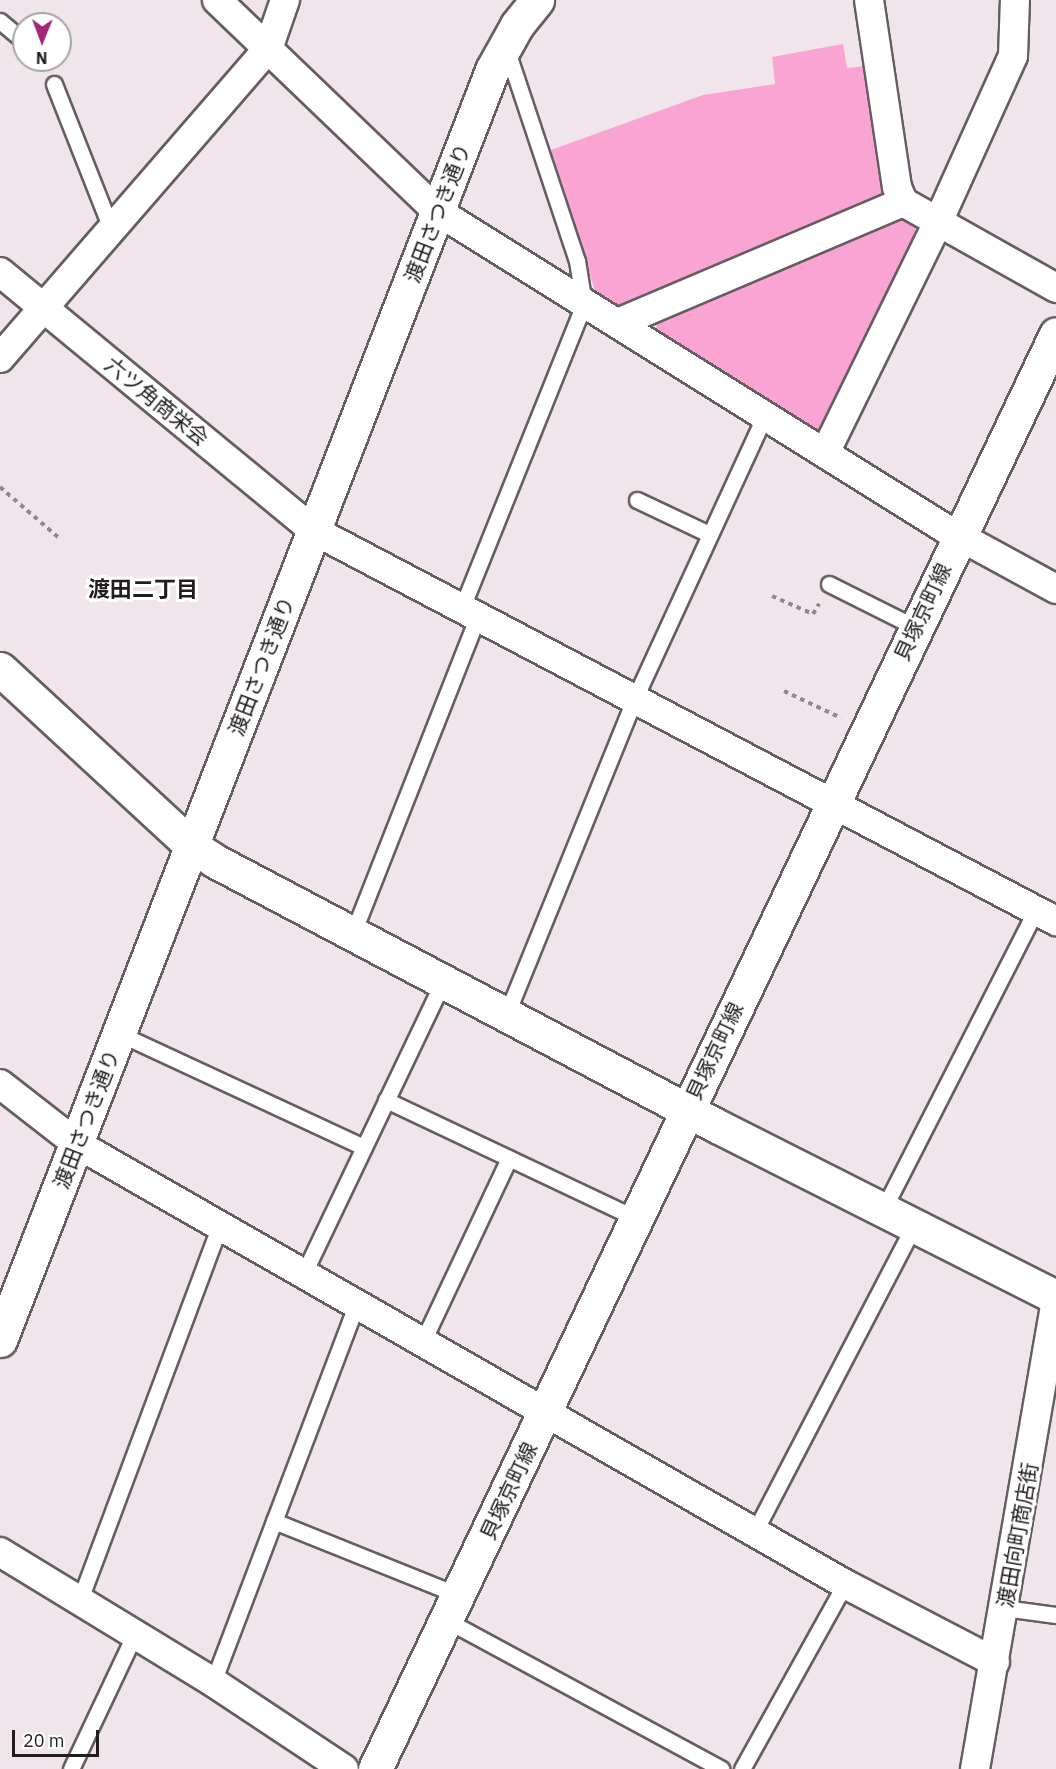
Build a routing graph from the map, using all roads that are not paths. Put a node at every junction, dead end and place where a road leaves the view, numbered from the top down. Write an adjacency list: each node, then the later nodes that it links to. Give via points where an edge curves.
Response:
1 (218, 0): 9 (street)
2 (285, 0): 9 (street)
3 (537, 0): 8 (street, 渡田さつき通り)
4 (868, 0): 11 (street, via 897,187)
5 (1015, 0): 13 (street, via 1012,56)
6 (0, 21): 7 (lane)
7 (12, 31)
8 (505, 44): 12 (street, 渡田さつき通り); 17 (lane, via 577,261)
9 (268, 49): 12 (street); 14 (street)
10 (54, 84): 14 (lane)
11 (903, 202): 13 (street); 19 (street)
12 (437, 211): 17 (street); 25 (street, 渡田さつき通り)
13 (938, 222): 16 (street); 23 (street)
14 (111, 229): 18 (street)
15 (0, 272): 18 (street, 六ツ角商栄会)
16 (1056, 288)
17 (584, 304): 19 (street); 30 (lane)
18 (42, 308): 21 (street); 25 (street, 六ツ角商栄会)
19 (618, 323): 22 (street)
20 (1056, 334): 27 (street, 貝塚京町線)
21 (0, 358)
22 (764, 418): 23 (street); 26 (lane)
23 (825, 453): 27 (street)
24 (637, 500): 26 (lane)
25 (314, 530): 30 (street, 六ツ角商栄会); 35 (street, 渡田さつき通り)
26 (709, 534): 33 (lane)
27 (957, 536): 29 (street); 31 (street, 貝塚京町線)
28 (829, 584): 31 (lane)
29 (1056, 589)
30 (469, 614): 33 (street, 六ツ角商栄会); 37 (lane)
31 (915, 627): 34 (street, 貝塚京町線)
32 (1, 672): 35 (street)
33 (634, 700): 34 (street, 六ツ角商栄会); 39 (lane)
34 (831, 803): 36 (street, 六ツ角商栄会); 43 (street, 貝塚京町線)
35 (192, 846): 37 (street); 40 (street, 渡田さつき通り)
36 (1046, 916): 47 (lane)
37 (353, 933): 38 (street)
38 (444, 979): 39 (street); 42 (lane)
39 (507, 1014): 43 (street)
40 (118, 1033): 44 (street, 渡田さつき通り); 45 (lane)
41 (0, 1084): 44 (street)
42 (387, 1100): 45 (lane); 46 (lane)
43 (686, 1109): 47 (street); 48 (street, 貝塚京町線)
44 (77, 1144): 49 (street); 54 (street, 渡田さつき通り)
45 (364, 1147): 51 (lane)
46 (509, 1158): 48 (lane); 55 (lane)
47 (883, 1210): 50 (street)
48 (636, 1218): 56 (street, 貝塚京町線)
49 (220, 1224): 51 (street); 61 (lane)
50 (914, 1225): 52 (street); 58 (lane)
51 (304, 1274): 53 (street)
52 (1056, 1299): 63 (street, 渡田向町商店街)
53 (356, 1305): 55 (street); 57 (lane)
54 (0, 1340)
55 (423, 1341): 56 (street)
56 (547, 1411): 58 (street); 62 (street, 貝塚京町線)
57 (274, 1521): 62 (lane); 67 (lane)
58 (755, 1531): 60 (street)
59 (0, 1552): 61 (street)
60 (845, 1584): 66 (street); 72 (lane)
61 (79, 1602): 65 (street)
62 (452, 1607): 70 (street, 貝塚京町線); 71 (lane)
63 (1004, 1608): 64 (lane); 66 (street, 渡田向町商店街)
64 (1056, 1615)
65 (134, 1636): 67 (street); 68 (lane)
66 (995, 1662): 73 (street, 渡田向町商店街)
67 (213, 1682): 69 (street)
68 (71, 1769)
69 (344, 1769)
70 (375, 1769)
71 (721, 1769)
72 (742, 1769)
73 (975, 1769)

